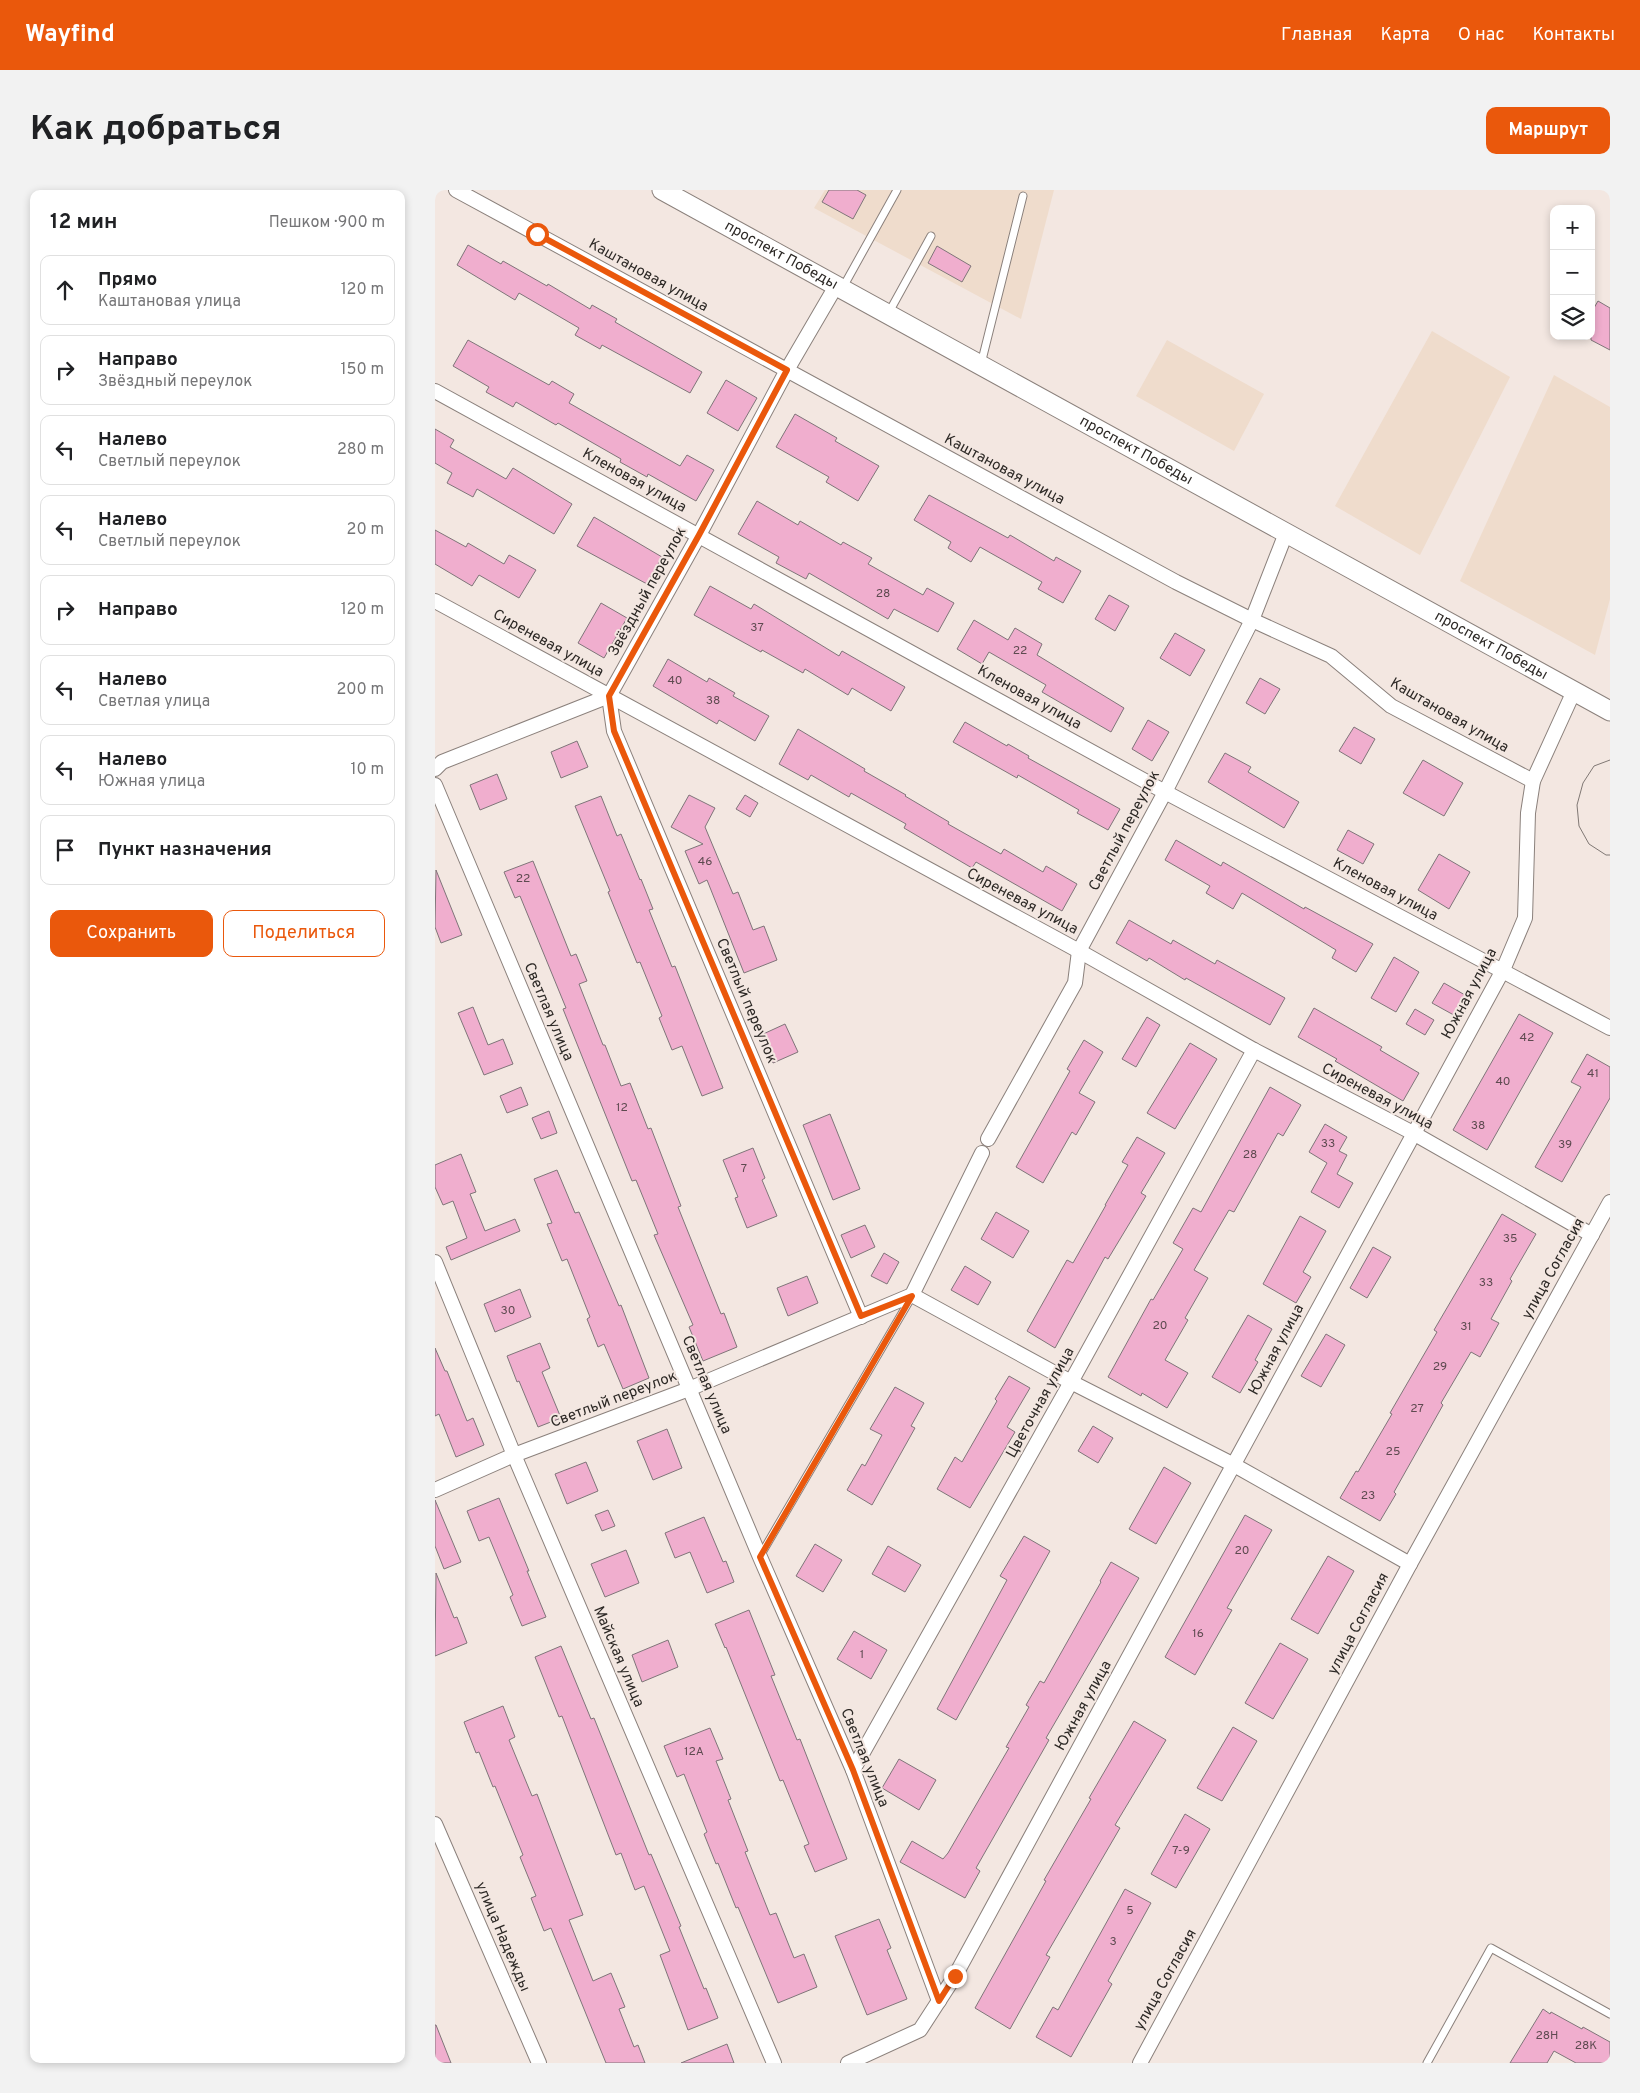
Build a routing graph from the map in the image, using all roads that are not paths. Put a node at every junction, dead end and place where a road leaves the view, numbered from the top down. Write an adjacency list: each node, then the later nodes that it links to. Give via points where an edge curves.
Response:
1 (456, 190): 9 (street, Каштановая улица)
2 (663, 190): 6 (main road, проспект Победы)
3 (897, 190): 6 (lane)
4 (1023, 196): 8 (lane)
5 (931, 236): 7 (lane)
6 (839, 288): 7 (main road, проспект Победы); 9 (street, Звёздный переулок)
7 (887, 314): 8 (main road, проспект Победы)
8 (981, 364): 11 (main road, проспект Победы)
9 (787, 370): 12 (street, Звёздный переулок); 14 (street, Каштановая улица, via 1176,582)
10 (435, 391): 12 (street, Кленовая улица)
11 (1286, 533): 14 (street, Светлый переулок); 15 (main road, проспект Победы)
12 (699, 535): 16 (street, Звёздный переулок); 21 (street, Кленовая улица)
13 (435, 601): 16 (street, Сиреневая улица)
14 (1252, 620): 19 (street, Каштановая улица, via 1331,656 1391,706); 21 (street, Светлый переулок)
15 (1574, 691): 17 (main road, проспект Победы); 19 (street, Южная улица)
16 (609, 696): 18 (street, via 442,762); 22 (street, Сиреневая улица); 33 (street, Светлый переулок, via 614,731)
17 (1610, 711)
18 (435, 769)
19 (1533, 781): 23 (street, Южная улица, via 1528,813 1525,918)
20 (435, 785): 35 (street, Светлая улица)
21 (1165, 792): 22 (street, Светлый переулок); 23 (street, Кленовая улица)
22 (1079, 951): 25 (street, Сиреневая улица); 27 (street, Светлый переулок, via 1075,983)
23 (1503, 970): 24 (street, Кленовая улица); 26 (street, Южная улица)
24 (1610, 1028)
25 (1254, 1050): 26 (street, Сиреневая улица); 34 (street, Цветочная улица)
26 (1413, 1133): 30 (street, Сиреневая улица); 37 (street, Южная улица)
27 (988, 1139)
28 (982, 1153): 32 (street)
29 (1610, 1202): 30 (street, улица Согласия)
30 (1592, 1235): 40 (street, улица Согласия)
31 (435, 1262): 36 (street, Майская улица)
32 (912, 1296): 33 (street, Светлый переулок); 34 (street); 39 (lane)
33 (861, 1316): 35 (street, Светлый переулок)
34 (1071, 1382): 37 (street); 41 (street, Цветочная улица)
35 (689, 1388): 36 (street, Светлый переулок); 39 (street, Светлая улица)
36 (514, 1455): 38 (street, Светлый переулок); 46 (street, Майская улица)
37 (1234, 1465): 40 (street); 43 (street, Южная улица)
38 (435, 1490)
39 (760, 1557): 41 (street, Светлая улица)
40 (1410, 1564): 48 (street, улица Согласия)
41 (853, 1770): 43 (street, Светлая улица)
42 (435, 1824): 45 (street, улица Надежды)
43 (939, 2001): 47 (street, Южная улица, via 920,2030)
44 (1610, 2014): 49 (lane, via 1491,1948)
45 (539, 2063)
46 (774, 2063)
47 (848, 2063)
48 (1140, 2063)
49 (1427, 2063)

